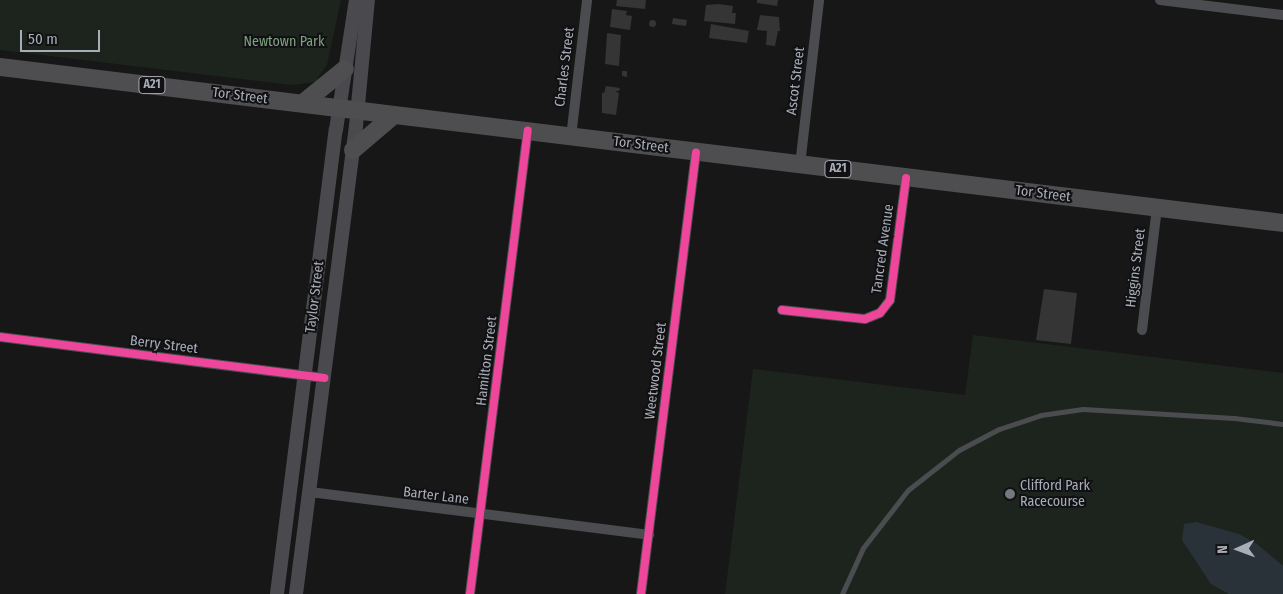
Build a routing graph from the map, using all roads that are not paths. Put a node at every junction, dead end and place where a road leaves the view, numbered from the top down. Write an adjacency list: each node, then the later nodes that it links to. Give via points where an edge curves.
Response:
1 (356, 0): 8 (main road, Taylor Street)
2 (368, 0): 11 (main road, Taylor Street)
3 (587, 0): 14 (street, Charles Street)
4 (819, 0): 17 (street, Ascot Street)
5 (1160, 0): 6 (street)
6 (1283, 15)
7 (0, 67): 9 (highway, Tor Street / A21)
8 (345, 69): 9 (highway); 10 (main road, Taylor Street)
9 (303, 103): 10 (highway, Tor Street / A21)
10 (339, 108): 11 (highway, Tor Street / A21); 24 (main road, Taylor Street)
11 (358, 111): 12 (highway, Tor Street / A21); 15 (main road, Taylor Street)
12 (394, 116): 13 (highway, Tor Street / A21); 15 (highway)
13 (528, 131): 14 (highway, Tor Street / A21); 28 (street, Hamilton Street)
14 (571, 137): 16 (highway, Tor Street / A21)
15 (352, 150): 25 (main road, Taylor Street)
16 (696, 152): 17 (highway, Tor Street / A21); 29 (street, Weetwood Street)
17 (800, 165): 18 (highway, Tor Street / A21)
18 (906, 178): 19 (highway, Tor Street / A21); 21 (street, Tancred Avenue, via 890,300 880,313 864,319)
19 (1157, 208): 20 (highway, Tor Street / A21); 22 (street, Higgins Street)
20 (1283, 223)
21 (782, 310)
22 (1142, 330)
23 (0, 337): 24 (street, Berry Street)
24 (305, 375): 25 (street, Berry Street); 30 (main road, Taylor Street)
25 (324, 378): 27 (main road, Taylor Street)
26 (1283, 424): 34 (lane, via 1084,409 1041,415 999,429 952,454 908,490 863,548)
27 (310, 492): 28 (street, Barter Lane); 31 (main road, Taylor Street)
28 (480, 514): 29 (street, Barter Lane); 32 (street, Hamilton Street)
29 (649, 535): 33 (street, Weetwood Street)
30 (277, 594)
31 (296, 594)
32 (470, 594)
33 (641, 594)
34 (842, 594)

